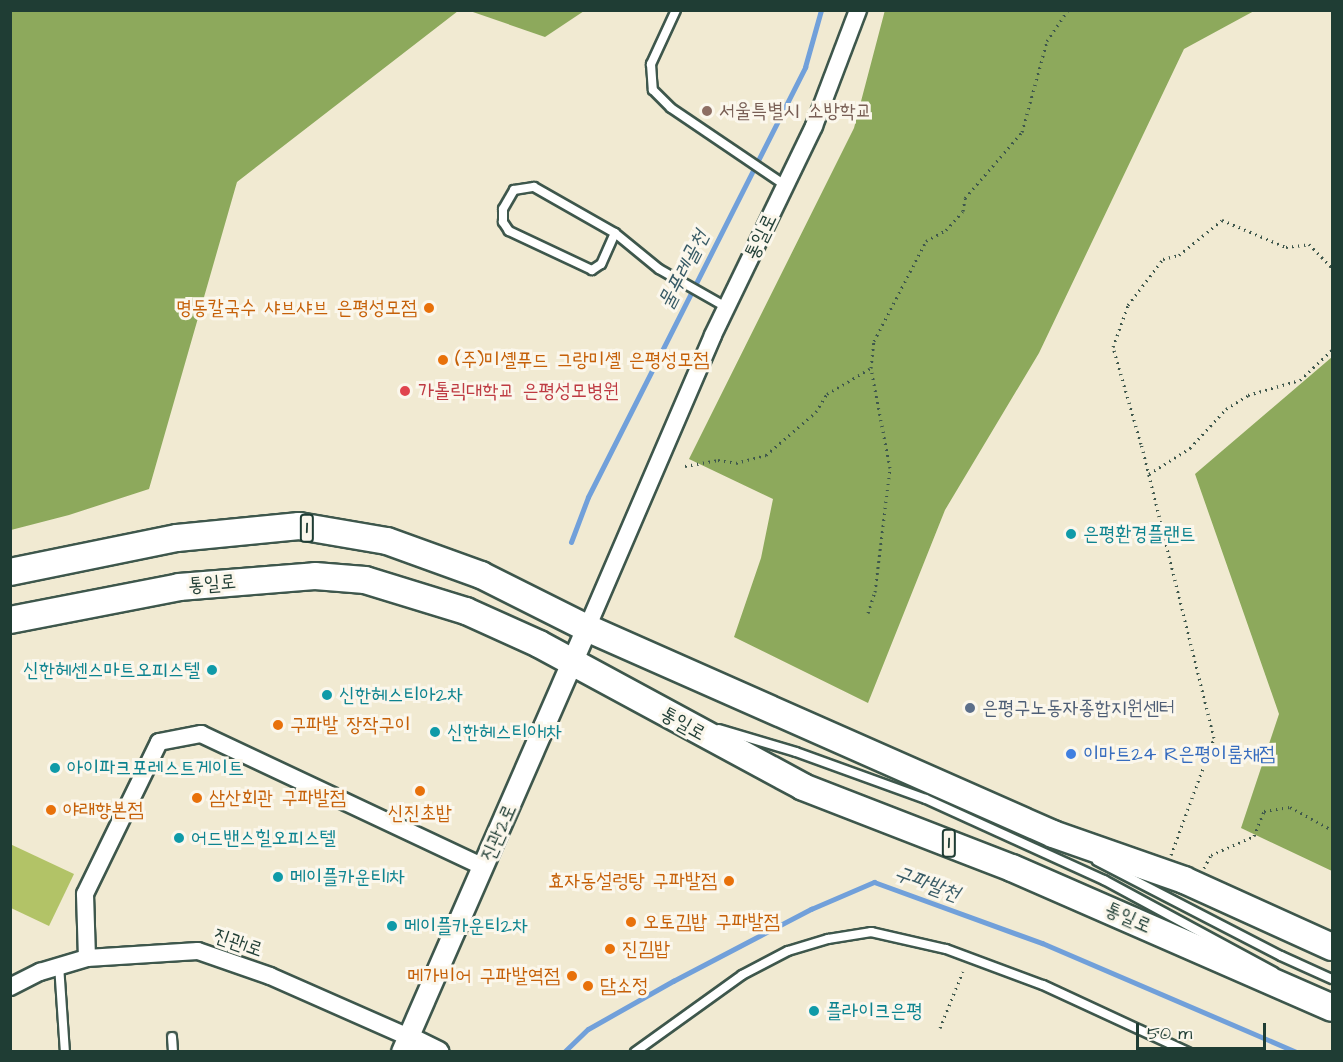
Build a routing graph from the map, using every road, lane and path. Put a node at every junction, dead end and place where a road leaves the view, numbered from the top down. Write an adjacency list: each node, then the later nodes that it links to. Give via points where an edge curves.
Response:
1 (676, 10): 4 (lane, via 651,64 653,90 671,108)
2 (858, 10): 4 (street, 통일로, via 814,126)
3 (1068, 10): 9 (path, via 1047,41 1022,132 965,198 963,211 946,230 926,241 874,341)
4 (786, 186): 7 (street, 통일로)
5 (615, 233): 5 (lane, via 534,187 514,190 503,209 502,222 509,231 592,270 601,264); 7 (lane, via 659,269)
6 (1332, 268): 11 (path, via 1309,244 1286,247 1222,220 1179,255 1164,259 1128,305 1113,347)
7 (720, 303): 15 (street, 통일로)
8 (1332, 351): 11 (path, via 1300,380 1248,395 1233,404 1206,427 1190,448)
9 (871, 368): 10 (path, via 827,393 816,412 766,455 736,463 718,460); 13 (path, via 890,468 875,592)
10 (685, 466)
11 (1149, 474): 19 (path, via 1214,738)
12 (10, 572): 15 (main road, 1, via 177,538 299,526 387,541 481,575)
13 (868, 613)
14 (10, 620): 16 (main road, 통일로 / 1, via 179,587 315,576 365,580 466,611)
15 (587, 628): 16 (street, 진관2로); 18 (main road, 1)
16 (574, 663): 20 (street, 진관2로); 28 (main road, 통일로 / 1, via 803,787 1012,868)
17 (1332, 830): 21 (path, via 1290,807 1264,811 1254,836 1211,855)
18 (1053, 834): 22 (main road, 1, via 1184,880); 26 (lane, via 1130,879)
19 (1168, 862)
20 (484, 867): 23 (street, via 201,734 159,742 85,894); 31 (street, 진관2로)
21 (1200, 876)
22 (1332, 948)
23 (87, 958): 24 (street, 진관1로); 31 (street, 진관1로, via 198,951 270,976)
24 (59, 965): 27 (street, 진관1로); 32 (lane)
25 (963, 971): 29 (path)
26 (1332, 979)
27 (10, 987)
28 (1332, 1008)
29 (940, 1028)
30 (172, 1037): 33 (lane)
31 (405, 1044): 34 (street)
32 (65, 1052)
33 (173, 1052)
34 (439, 1052)
35 (634, 1052): 36 (lane, via 742,975 788,951 871,932 946,949 1042,985)
36 (1188, 1052)

